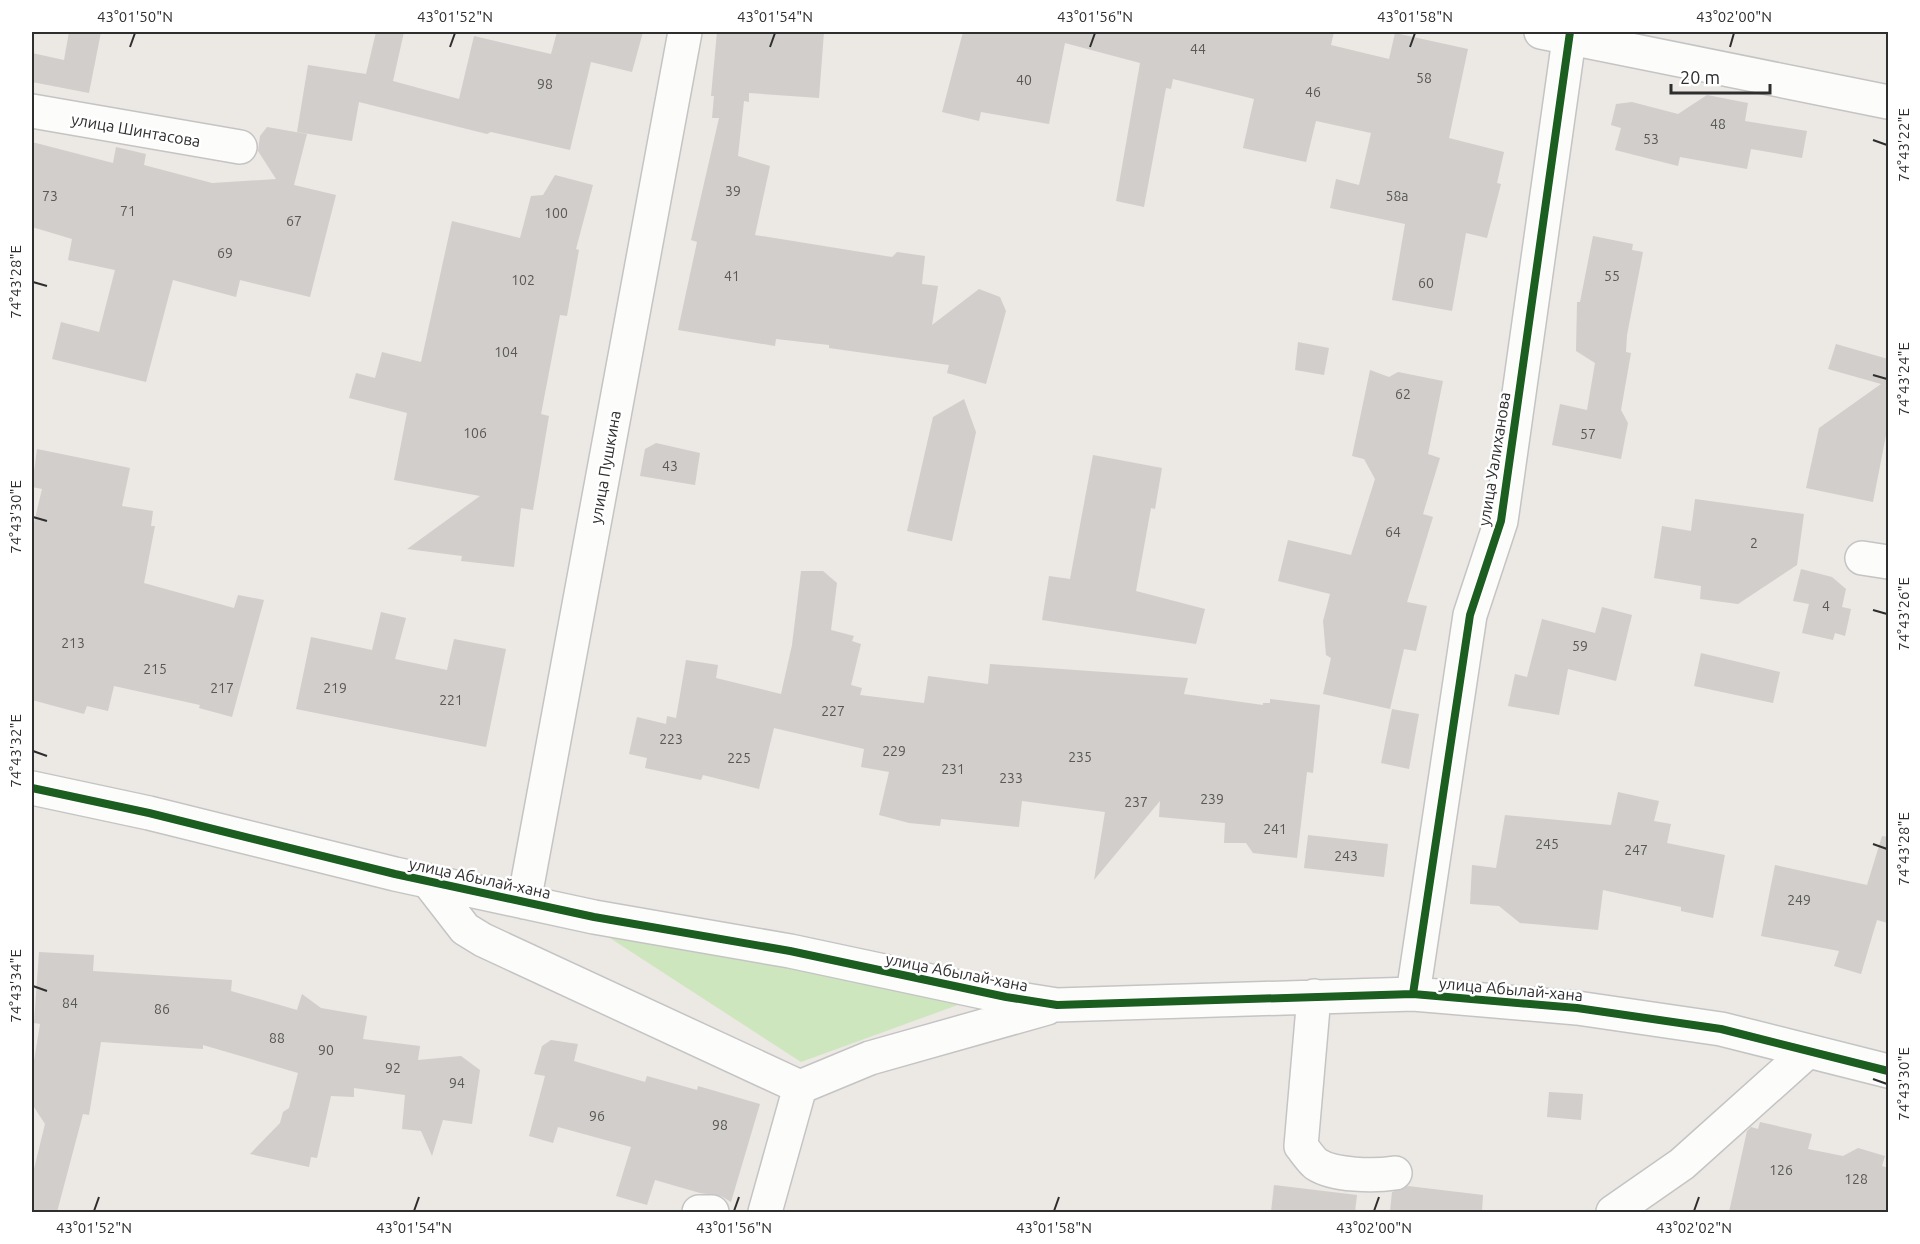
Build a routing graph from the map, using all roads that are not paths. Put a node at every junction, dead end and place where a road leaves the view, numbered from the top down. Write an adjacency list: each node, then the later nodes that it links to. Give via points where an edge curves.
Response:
1 (685, 32): 8 (street, улица Пушкина)
2 (1560, 33): 3 (street); 9 (street, улица Уалиханова, via 1501,520 1470,615)
3 (1888, 102)
4 (32, 111): 5 (street, улица Шинтасова)
5 (240, 147)
6 (32, 788): 7 (street, улица Абылай-хана)
7 (427, 880): 8 (street, улица Абылай-хана); 14 (street, via 465,929 483,940)
8 (524, 902): 11 (street, улица Абылай-хана)
9 (1413, 994): 10 (street, улица Абылай-хана); 12 (street, улица Абылай-хана, via 1577,1008 1721,1029)
10 (1314, 996): 11 (street, улица Абылай-хана); 15 (street, via 1301,1146 1317,1164 1343,1172)
11 (1057, 1005): 14 (street, via 870,1058)
12 (1808, 1052): 13 (street, улица Абылай-хана); 19 (street, via 1682,1164)
13 (1888, 1071)
14 (800, 1087): 18 (street)
15 (1395, 1173)
16 (699, 1212): 17 (street)
17 (712, 1212)
18 (765, 1212)
19 (1613, 1212)

